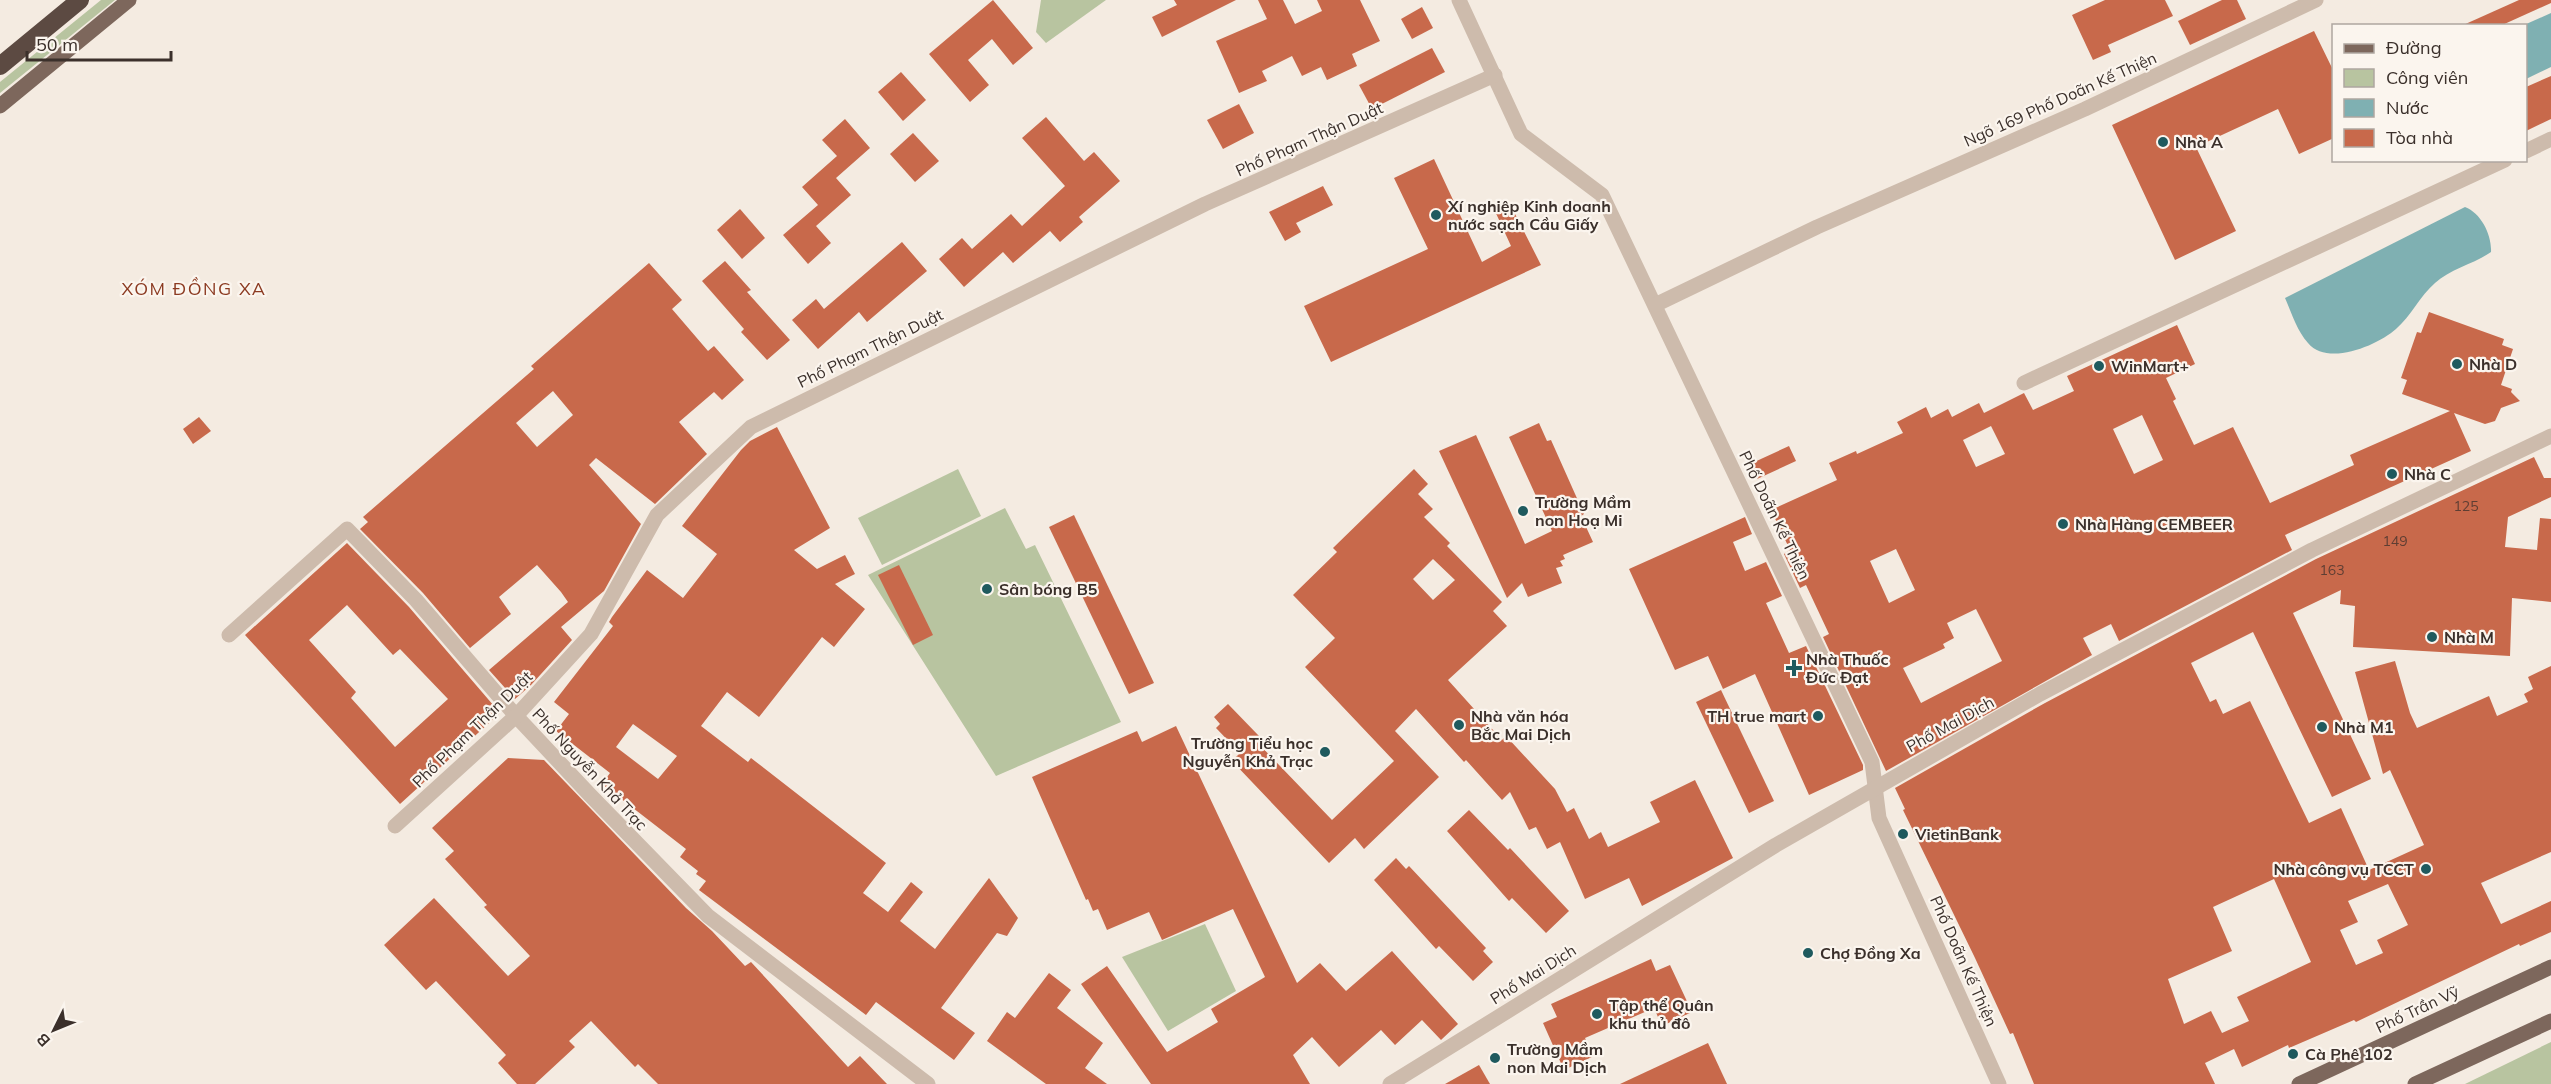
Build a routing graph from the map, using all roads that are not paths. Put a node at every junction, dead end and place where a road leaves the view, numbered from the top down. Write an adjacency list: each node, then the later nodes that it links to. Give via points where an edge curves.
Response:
1 (80, 0): 6 (highway)
2 (85, 0): 6 (main road)
3 (129, 0): 8 (main road)
4 (1459, 0): 7 (street, Phố Doãn Kế Thiện)
5 (2316, 0): 12 (street, Ngõ 169 Phố Doãn Kế Thiện)
6 (0, 67)
7 (1495, 75): 12 (street, Phố Doãn Kế Thiện, via 1521,135 1602,195); 16 (street, Phố Phạm Thận Duật, via 1205,204 751,427 657,515 591,634)
8 (0, 106)
9 (2551, 140): 10 (street)
10 (2527, 151)
11 (2501, 162): 13 (street)
12 (1655, 305): 17 (street, Phố Doãn Kế Thiện, via 1872,762)
13 (2024, 383)
14 (2551, 436): 17 (street, Phố Mai Dịch, via 2260,577)
15 (229, 635): 16 (street, Phố Nguyễn Khả Trạc, via 347,529 416,600)
16 (516, 716): 18 (street, Phố Phạm Thận Duật); 21 (street, Phố Nguyễn Khả Trạc, via 708,916)
17 (1876, 786): 22 (street, Phố Mai Dịch); 23 (street, Phố Doãn Kế Thiện, via 1879,818)
18 (395, 826)
19 (2551, 967): 24 (main road, Phố Trần Vỹ)
20 (2551, 1022): 25 (main road)
21 (928, 1084)
22 (1390, 1084)
23 (1999, 1084)
24 (2299, 1084)
25 (2415, 1084)

